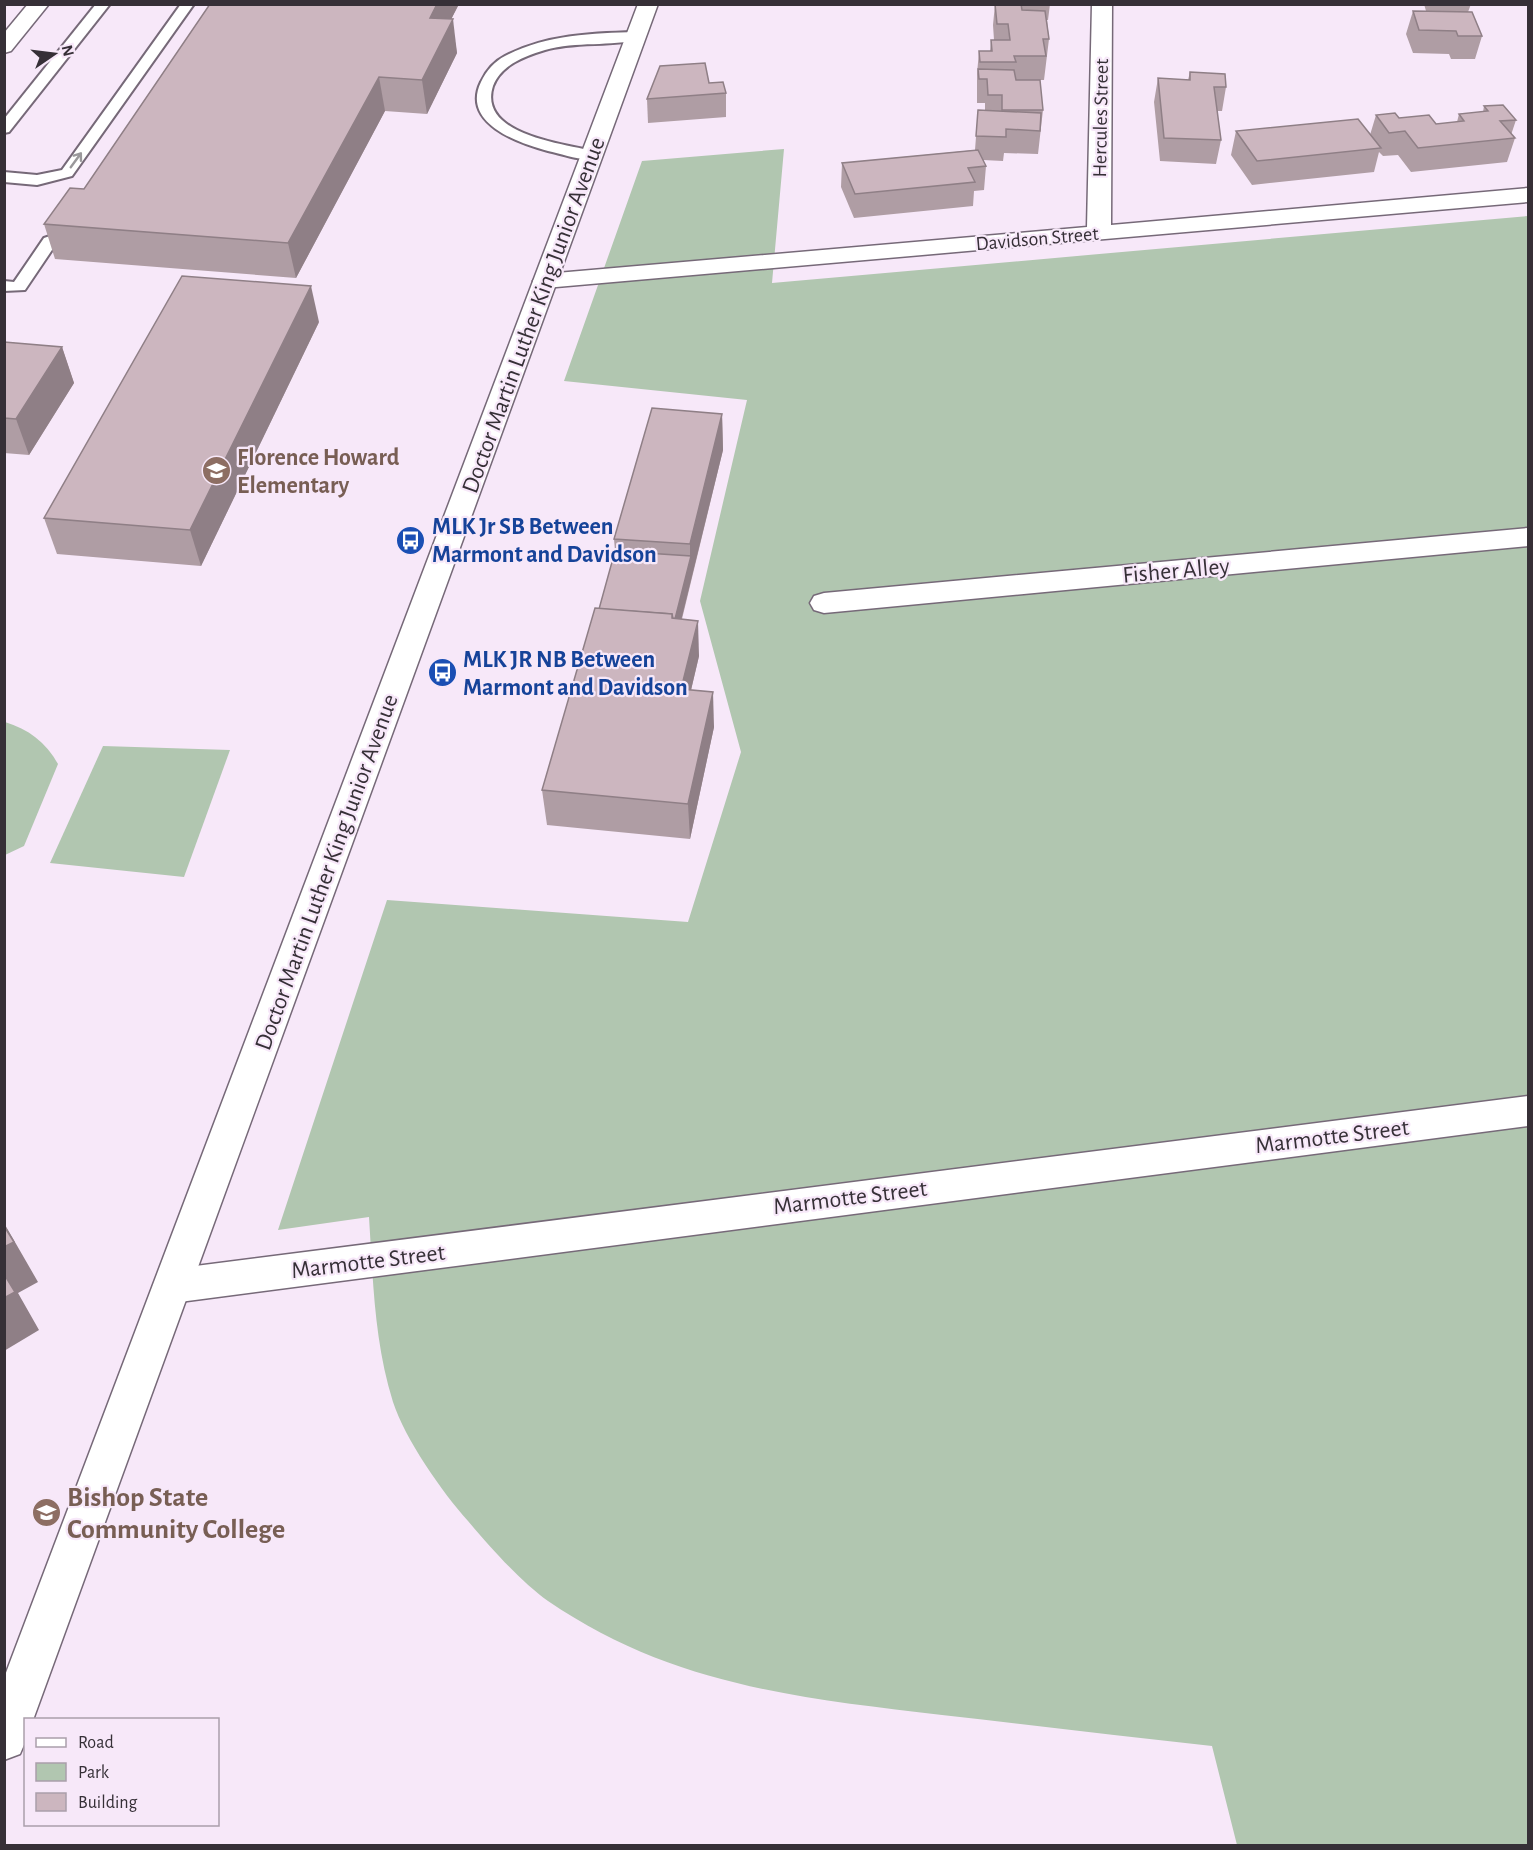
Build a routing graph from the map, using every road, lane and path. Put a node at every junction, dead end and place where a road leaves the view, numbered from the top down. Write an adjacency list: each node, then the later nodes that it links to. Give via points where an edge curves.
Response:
1 (39, 4): 7 (street)
2 (104, 4): 8 (lane)
3 (188, 4): 10 (lane, one-way to 3, via 37,180 67,173)
4 (648, 4): 6 (street, Doctor Martin Luther King Junior Avenue)
5 (1102, 4): 12 (street, Hercules Street)
6 (636, 36): 9 (street, Doctor Martin Luther King Junior Avenue); 9 (lane, via 571,39 544,47 508,60 487,83 484,95 490,116 506,129 545,147)
7 (4, 47)
8 (4, 129)
9 (592, 155): 14 (street, Doctor Martin Luther King Junior Avenue)
10 (4, 177)
11 (1528, 195): 12 (street, Davidson Street)
12 (1099, 232): 14 (street, Davidson Street)
13 (50, 241): 15 (lane, via 19,288)
14 (545, 281): 19 (street, Doctor Martin Luther King Junior Avenue)
15 (4, 286)
16 (1528, 537): 17 (street, Fisher Alley)
17 (824, 603)
18 (1528, 1111): 19 (street, Marmotte Street)
19 (172, 1286): 20 (street, Doctor Martin Luther King Junior Avenue)
20 (4, 1738)

